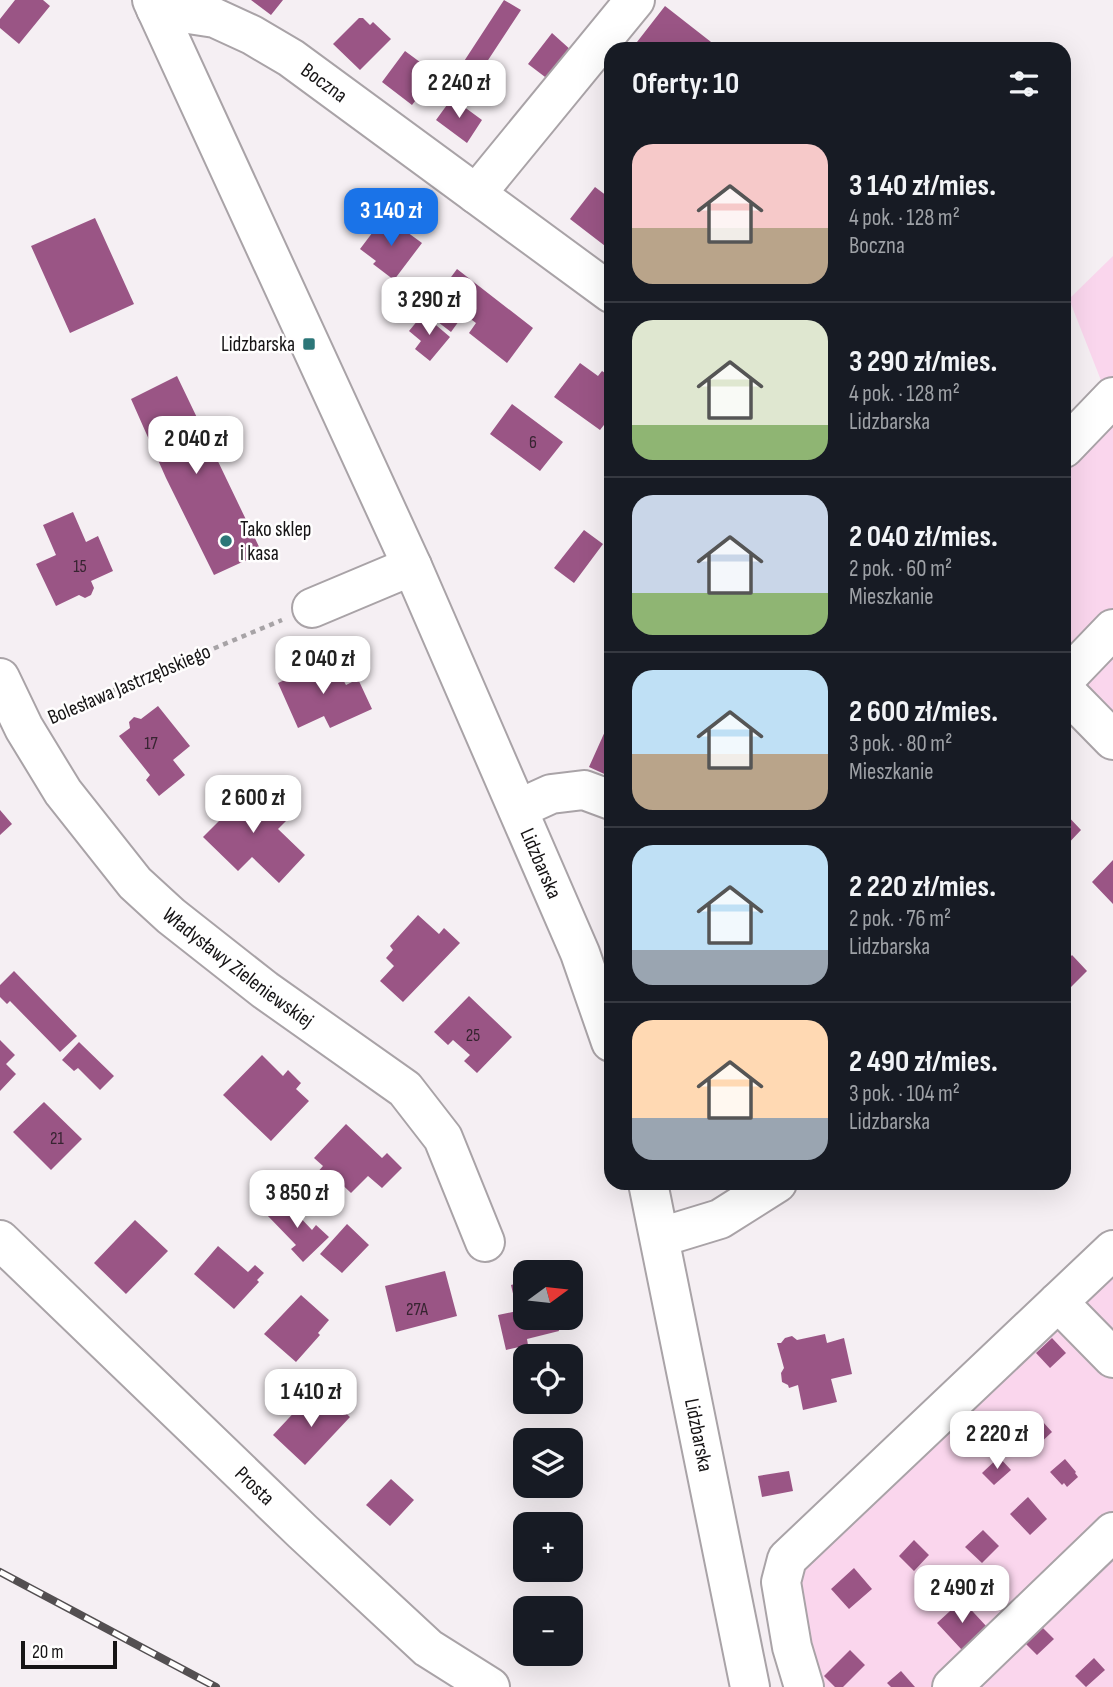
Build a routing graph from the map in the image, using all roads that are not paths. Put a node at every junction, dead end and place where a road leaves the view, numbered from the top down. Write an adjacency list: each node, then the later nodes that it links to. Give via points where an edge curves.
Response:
1 (635, 0): 3 (street)
2 (154, 5): 3 (street, Boczna, via 215,18 252,35 291,58); 7 (street, Lidzbarska)
3 (475, 194): 4 (street, Boczna)
4 (604, 288)
5 (1113, 397): 6 (street)
6 (1071, 441)
7 (412, 566): 8 (street); 16 (street, Lidzbarska)
8 (312, 608)
9 (1113, 629): 10 (street)
10 (1071, 673)
11 (0, 678): 13 (street, Władysławy Zieleniewskiej)
12 (1071, 697): 14 (street)
13 (12, 732): 22 (street, Władysławy Zieleniewskiej, via 135,883 171,916 265,990 405,1089 443,1138)
14 (1113, 740)
15 (604, 797): 16 (street, via 584,790 551,794)
16 (518, 809): 17 (street, Lidzbarska, via 580,953)
17 (604, 1022)
18 (650, 1190): 20 (street, Lidzbarska)
19 (766, 1190): 20 (street, via 720,1219)
20 (661, 1237): 28 (street, Lidzbarska)
21 (0, 1240): 27 (street, Prosta, via 428,1648)
22 (485, 1242)
23 (1113, 1250): 24 (street)
24 (1058, 1302): 25 (street); 29 (street, via 787,1559 781,1583)
25 (1113, 1358)
26 (1113, 1532): 30 (street)
27 (490, 1687)
28 (750, 1687)
29 (804, 1687)
30 (952, 1687)

